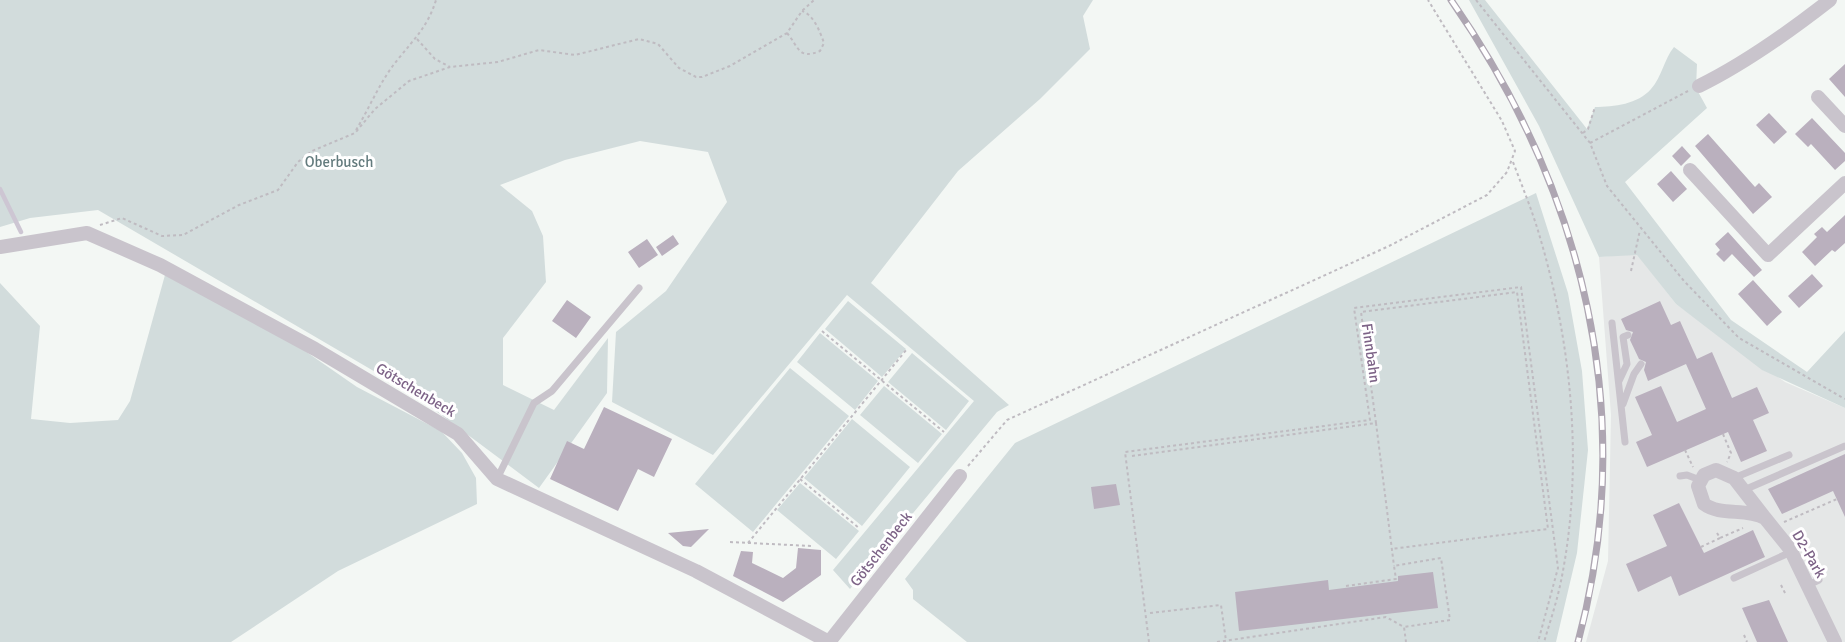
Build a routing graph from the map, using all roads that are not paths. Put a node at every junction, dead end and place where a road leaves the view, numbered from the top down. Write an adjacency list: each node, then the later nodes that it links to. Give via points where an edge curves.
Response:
1 (1830, 0): 2 (street, via 1728,72)
2 (1699, 86)
3 (1818, 97): 4 (street)
4 (1845, 126)
5 (1690, 170): 6 (street, via 1768,255)
6 (1845, 183)
7 (0, 247): 20 (street, Götschenbeck, via 87,233 160,265 315,349 458,434)
8 (639, 288): 20 (lane, via 552,391 534,403)
9 (1612, 323): 12 (lane)
10 (1628, 335): 12 (lane, via 1623,337 1627,364)
11 (1641, 364): 13 (lane)
12 (1618, 382): 13 (lane)
13 (1622, 412): 14 (lane)
14 (1625, 442)
15 (1845, 446): 22 (lane)
16 (1789, 455): 17 (lane)
17 (1728, 474): 21 (street, via 1710,472); 22 (street, D2-Park)
18 (960, 476): 26 (street, Götschenbeck)
19 (1680, 476): 21 (lane)
20 (497, 479): 26 (street, Götschenbeck, via 696,571)
21 (1700, 480): 23 (street, via 1700,499 1709,508 1753,512)
22 (1744, 490): 23 (street, D2-Park)
23 (1769, 522): 24 (street, D2-Park)
24 (1794, 549): 25 (lane); 27 (street, D2-Park)
25 (1734, 578)
26 (829, 642)
27 (1835, 642)

